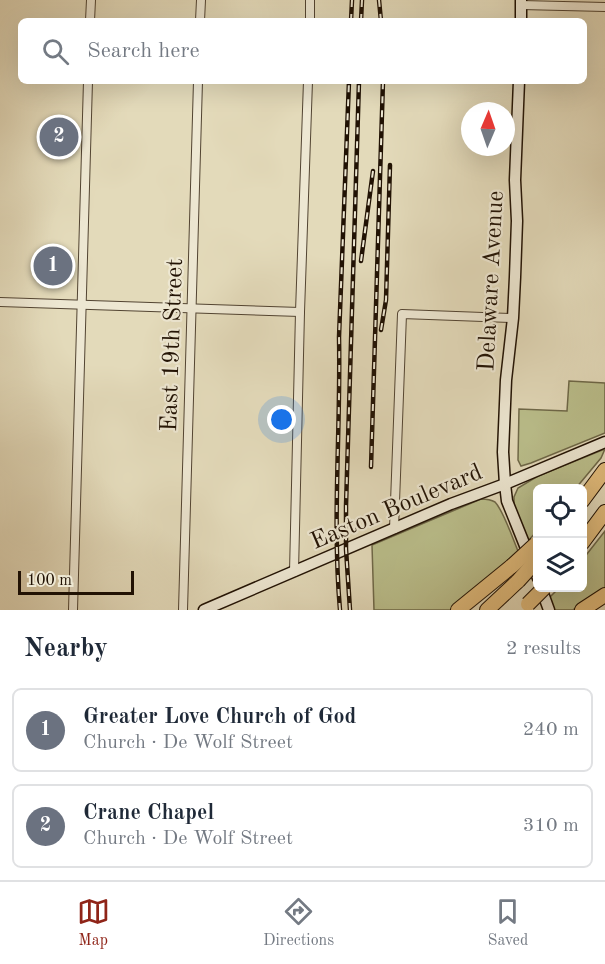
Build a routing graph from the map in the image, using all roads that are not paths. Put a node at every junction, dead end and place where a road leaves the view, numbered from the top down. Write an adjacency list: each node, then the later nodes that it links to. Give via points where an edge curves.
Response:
1 (91, 0): 6 (street)
2 (201, 0): 7 (street)
3 (310, 0): 8 (street)
4 (521, 3): 5 (street)
5 (605, 7)
6 (90, 18)
7 (200, 18)
8 (310, 18)
9 (88, 84): 14 (street)
10 (198, 84): 15 (street, East 19th Street)
11 (308, 84): 16 (street)
12 (519, 84): 17 (main road, Delaware Avenue)
13 (0, 302): 14 (street)
14 (81, 304): 15 (street); 33 (street)
15 (192, 308): 16 (street); 34 (street, East 19th Street)
16 (300, 312): 28 (street)
17 (513, 318): 20 (main road, Delaware Avenue, via 505,400); 23 (street, via 402,314)
18 (605, 442): 20 (main road, Easton Boulevard)
19 (605, 470): 21 (highway)
20 (505, 484): 23 (main road, Easton Boulevard); 27 (main road, Delaware Avenue, via 507,501)
21 (587, 493)
22 (605, 512): 24 (highway)
23 (394, 529): 28 (main road, Easton Boulevard)
24 (586, 538)
25 (533, 547): 36 (highway, bridge)
26 (533, 564): 37 (highway, bridge)
27 (533, 568)
28 (294, 572): 35 (main road, Easton Boulevard)
29 (538, 592): 32 (highway, bridge)
30 (543, 592): 38 (main road)
31 (605, 594): 39 (highway)
32 (525, 607)
33 (73, 610)
34 (183, 610)
35 (204, 610)
36 (458, 610)
37 (487, 610)
38 (549, 610)
39 (582, 610)

